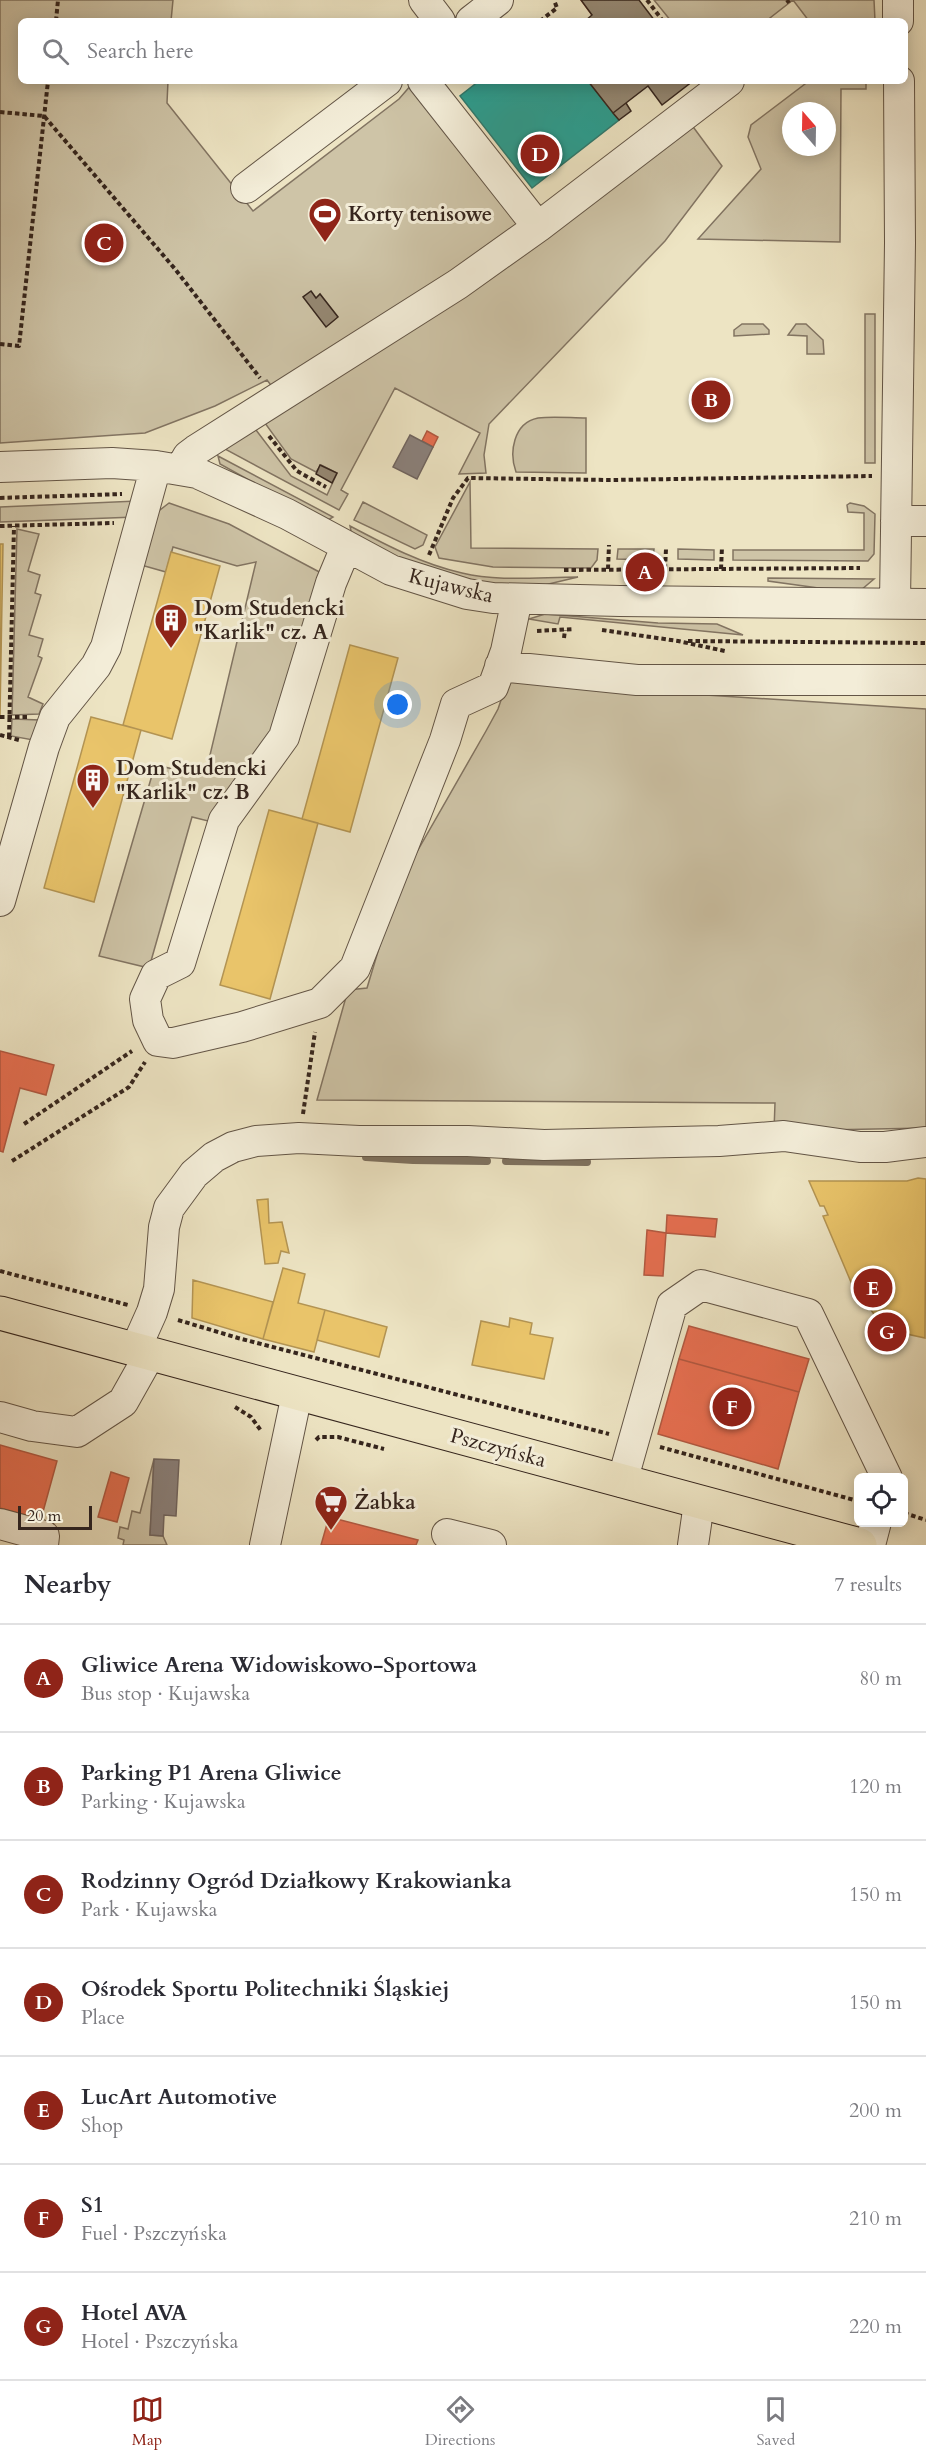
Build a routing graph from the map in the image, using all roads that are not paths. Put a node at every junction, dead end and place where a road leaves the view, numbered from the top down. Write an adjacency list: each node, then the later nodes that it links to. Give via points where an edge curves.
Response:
1 (424, 0): 4 (street)
2 (498, 0): 5 (street)
3 (898, 0): 6 (street)
4 (438, 18)
5 (475, 18)
6 (898, 18)
7 (383, 84): 11 (street)
8 (425, 84): 12 (street)
9 (725, 84): 12 (street)
10 (899, 84): 15 (street)
11 (246, 188)
12 (538, 227): 14 (street, via 458,284)
13 (0, 467): 14 (street, Kujawska, via 112,463)
14 (168, 468): 17 (street, Kujawska, via 197,473 235,489); 23 (street, via 142,522 106,647 96,666 55,717)
15 (896, 497): 16 (street); 19 (street)
16 (926, 521)
17 (346, 547): 18 (street, Kujawska, via 391,570 434,585 467,594); 21 (street, via 331,583 284,737 224,820 180,963 156,975 145,999 146,1045 196,1038 320,1004 355,968 456,704 493,687)
18 (517, 599): 19 (street, Kujawska); 21 (street)
19 (895, 603): 20 (street, Kujawska)
20 (926, 604)
21 (500, 666): 22 (street, via 637,680)
22 (926, 680)
23 (0, 902)
24 (926, 1142): 26 (street, via 860,1147 784,1136 544,1145 299,1138 233,1147 194,1174 169,1208 159,1289)
25 (0, 1313): 26 (main road, Pszczyńska)
26 (142, 1352): 27 (main road, Pszczyńska); 28 (street, via 123,1402 77,1432)
27 (297, 1394): 30 (main road, Pszczyńska); 36 (street)
28 (0, 1418)
29 (884, 1473): 30 (street, via 808,1314 701,1285 672,1305)
30 (622, 1482): 31 (main road, Pszczyńska)
31 (699, 1503): 38 (street); 39 (main road, Pszczyńska)
32 (0, 1524): 35 (street, via 45,1536)
33 (875, 1527): 40 (street)
34 (447, 1534): 37 (street)
35 (43, 1545)
36 (265, 1545)
37 (491, 1545)
38 (693, 1545)
39 (860, 1545)
40 (870, 1545)

